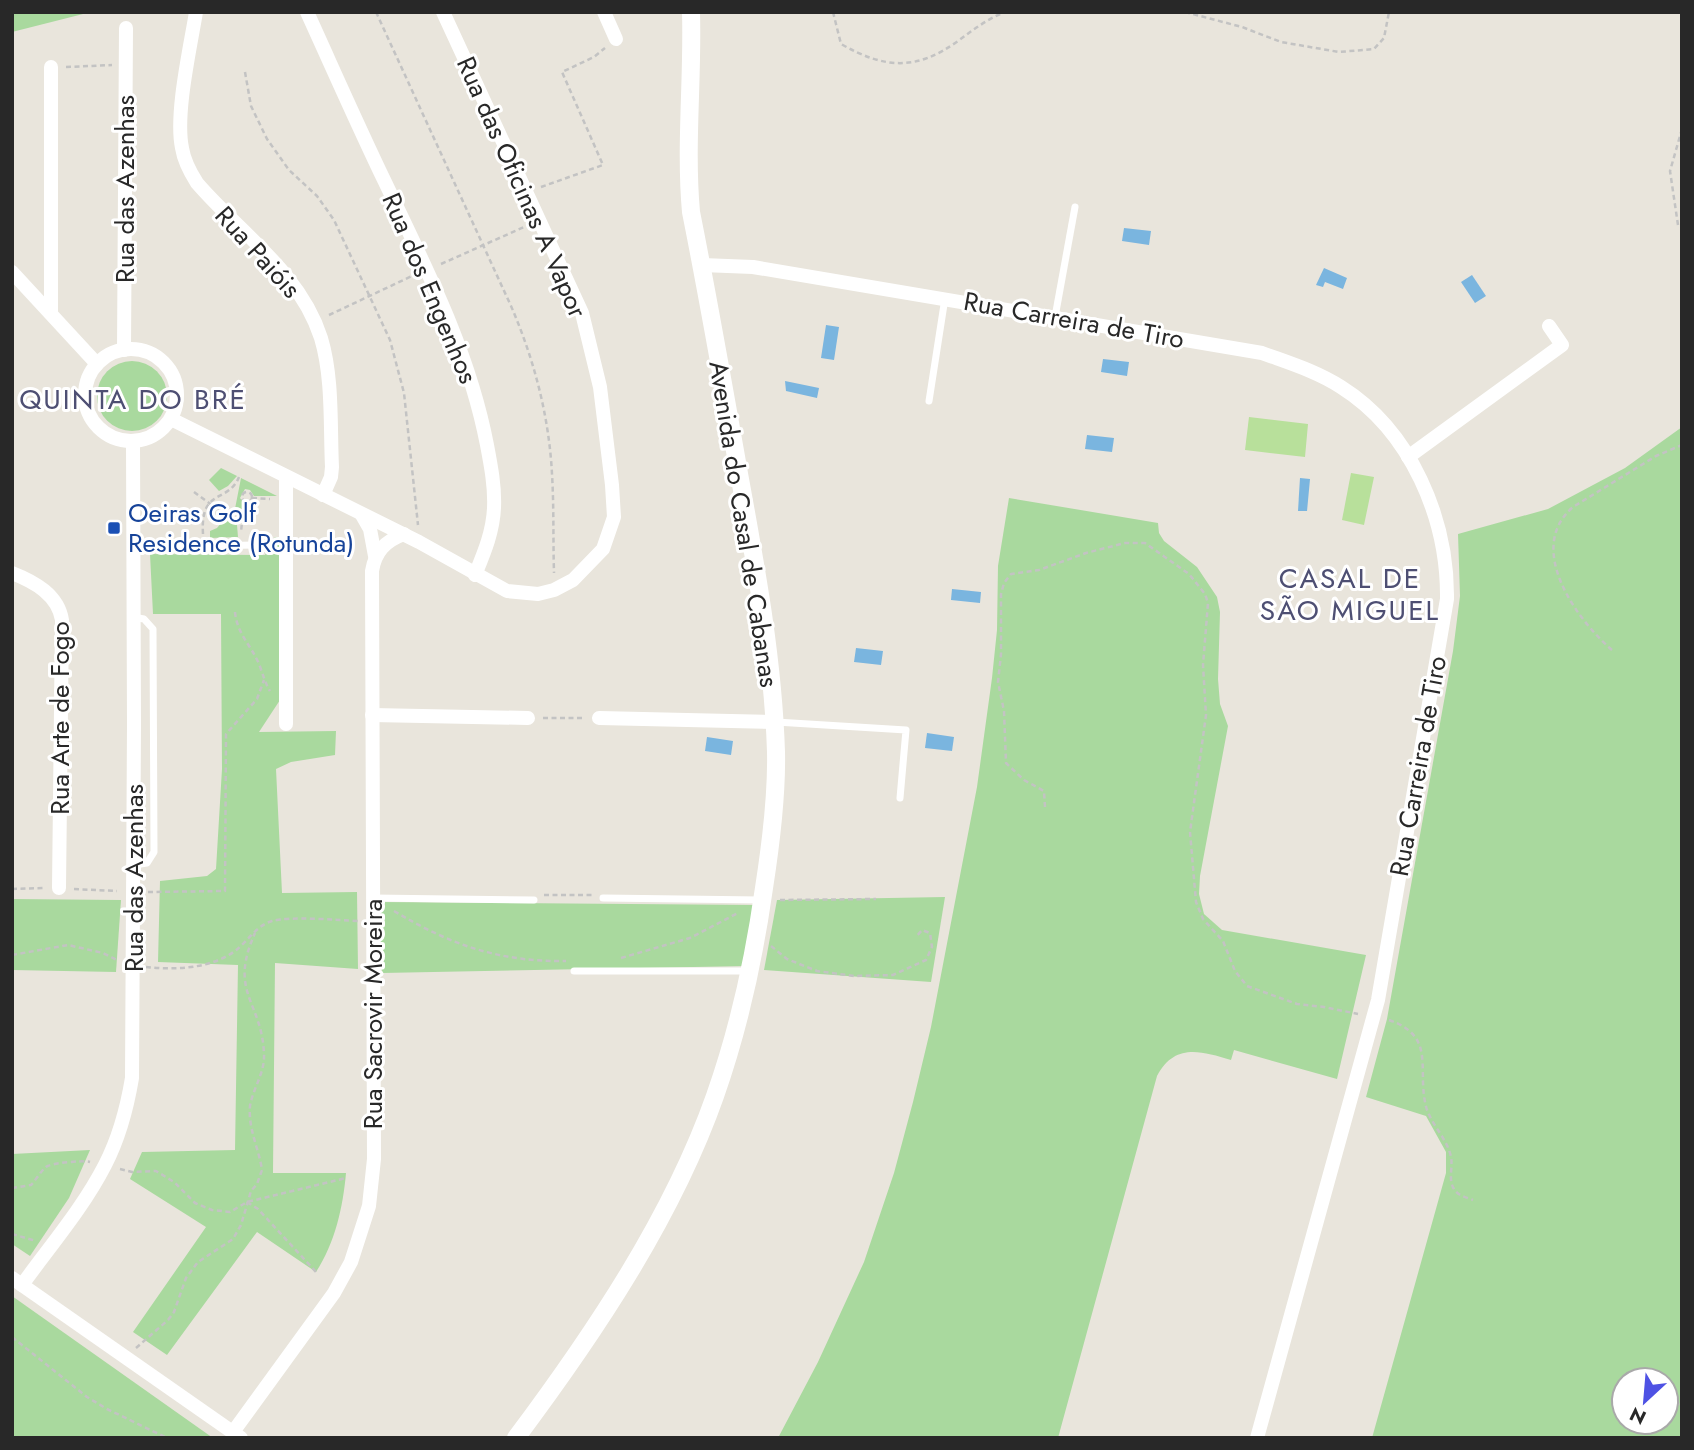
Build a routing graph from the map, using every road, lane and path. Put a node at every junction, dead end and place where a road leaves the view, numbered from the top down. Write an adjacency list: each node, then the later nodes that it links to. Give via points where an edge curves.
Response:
1 (196, 12): 37 (street, Rua Paióis, via 181,115 182,148 197,183 289,279 321,338 332,467)
2 (307, 12): 52 (street, Rua dos Engenhos, via 436,289 471,377 494,483 488,544)
3 (376, 12): 53 (path, via 516,318 539,386 552,471)
4 (443, 12): 18 (street, Rua das Oficinas A Vapor)
5 (604, 12): 12 (street)
6 (691, 12): 21 (street, Avenida do Casal de Cabanas, via 687,162)
7 (833, 12): 8 (path, via 841,44 876,60 904,65 946,50)
8 (1004, 12)
9 (1185, 12): 10 (path, via 1281,42 1339,52 1374,48 1384,38)
10 (1389, 12)
11 (126, 28): 14 (street, Rua das Azenhas)
12 (616, 39)
13 (594, 57): 18 (path, via 562,72 603,164)
14 (126, 65): 15 (path); 27 (street, Rua das Azenhas)
15 (51, 66): 24 (street)
16 (245, 72): 47 (path, via 251,106 267,139 334,220 390,340 404,393)
17 (1682, 128): 20 (path, via 1670,171)
18 (527, 193): 53 (street, Rua das Oficinas A Vapor, via 582,313 600,387 612,485 614,517 603,549 573,580)
19 (1075, 207): 25 (lane)
20 (1678, 225)
21 (702, 265): 23 (street, Rua Carreira de Tiro, via 753,267); 63 (street, Avenida do Casal de Cabanas, via 758,576)
22 (13, 276): 24 (street)
23 (945, 298): 25 (street, Rua Carreira de Tiro); 29 (lane)
24 (51, 313): 28 (street)
25 (1055, 317): 33 (street, Rua Carreira de Tiro, via 1262,353 1311,370 1361,402)
26 (1549, 326): 33 (street, via 1562,345)
27 (124, 350): 28 (street); 30 (street, via 146,352 166,365 177,397)
28 (97, 364): 31 (street, via 85,394 90,418 108,436)
29 (929, 401)
30 (171, 419): 31 (street, via 158,433); 35 (street, Rua das Oficinas A Vapor)
31 (133, 442): 49 (street, Rua das Azenhas)
32 (1682, 444): 55 (path, via 1573,507 1558,526 1555,564 1563,589 1589,628)
33 (1408, 457): 84 (street, Rua Carreira de Tiro, via 1437,520 1447,599)
34 (239, 477): 41 (path, via 232,490)
35 (286, 477): 37 (street, Rua das Oficinas A Vapor); 57 (street)
36 (194, 492): 41 (path)
37 (323, 495): 42 (street, Rua das Oficinas A Vapor)
38 (252, 498): 39 (path); 40 (path); 40 (path, via 244,493 242,499)
39 (274, 499)
40 (248, 502): 43 (path)
41 (209, 503): 43 (path); 46 (path, via 202,520)
42 (361, 513): 45 (street, Rua das Oficinas A Vapor); 50 (street, Rua Sacrovir Moreira, via 370,529)
43 (242, 522): 44 (path)
44 (241, 534)
45 (404, 534): 47 (street, Rua das Oficinas A Vapor); 50 (street)
46 (203, 535)
47 (419, 542): 52 (street, Rua das Oficinas A Vapor)
48 (264, 545): 49 (lane)
49 (133, 547): 68 (street, Rua das Azenhas)
50 (374, 556): 58 (street, Rua Sacrovir Moreira)
51 (12, 573): 67 (street, Rua Arte de Fogo, via 49,594 61,609)
52 (475, 575): 53 (street, Rua das Oficinas A Vapor, via 522,594)
53 (554, 590)
54 (235, 612): 56 (path, via 241,638 259,663)
55 (1612, 650)
56 (264, 680): 57 (path, via 268,690); 68 (path, via 257,699 226,734 225,891)
57 (286, 704): 64 (street)
58 (372, 715): 59 (street); 69 (street, Rua Sacrovir Moreira)
59 (528, 718)
60 (547, 718): 61 (path)
61 (573, 718)
62 (599, 718): 63 (street)
63 (774, 722): 65 (lane, via 906,730); 73 (street, Avenida do Casal de Cabanas, via 775,799)
64 (286, 724)
65 (900, 799)
66 (1045, 807): 84 (path, via 1044,791 1006,763 998,682 1004,583 1012,574 1039,570 1086,553 1145,543 1189,574 1208,603 1203,665 1206,715 1189,832 1199,912 1223,941 1235,971 1247,986 1297,1004)
67 (59, 888)
68 (134, 892): 81 (street, Rua das Azenhas)
69 (373, 898): 72 (lane); 74 (street, Rua Sacrovir Moreira); 80 (path, via 426,929 478,951 519,960)
70 (603, 898): 72 (path, via 540,895); 73 (lane)
71 (876, 899): 73 (path)
72 (534, 900)
73 (763, 900): 76 (street, Avenida do Casal de Cabanas); 79 (path, via 690,937)
74 (373, 921): 75 (path, via 276,920); 96 (street, Rua Sacrovir Moreira, via 374,1159 364,1226 334,1293)
75 (255, 933): 81 (path, via 233,953 207,964 185,969); 89 (path, via 243,972 264,1052 250,1113 262,1170)
76 (758, 934): 77 (path, via 787,959 817,971 854,976 893,975 926,960 932,947 930,933 922,930); 83 (street, Avenida do Casal de Cabanas)
77 (916, 937)
78 (12, 955): 81 (path, via 68,945 103,953)
79 (614, 960)
80 (574, 961)
81 (133, 967): 85 (street, Rua das Azenhas, via 132,1078)
82 (574, 971): 83 (lane)
83 (751, 971): 98 (street, Avenida do Casal de Cabanas, via 714,1098 662,1215 569,1367)
84 (1373, 1017): 88 (path, via 1401,1024 1417,1040 1423,1055 1424,1103 1451,1156 1452,1186); 99 (street, Rua Carreira de Tiro)
85 (105, 1165): 87 (path, via 81,1160 51,1164 32,1185); 89 (path, via 132,1172 156,1171 195,1203 212,1210 230,1212); 91 (street, Rua das Azenhas)
86 (346, 1178): 89 (path)
87 (12, 1188)
88 (1473, 1200)
89 (247, 1202): 92 (path); 95 (path, via 233,1238 198,1262 168,1320)
90 (12, 1234): 91 (path)
91 (51, 1245): 93 (street, Rua das Azenhas)
92 (316, 1272)
93 (17, 1281): 95 (street)
94 (12, 1337): 97 (path, via 88,1397)
95 (125, 1357): 96 (street)
96 (237, 1435)
97 (167, 1438)
98 (516, 1438)
99 (1257, 1438)

